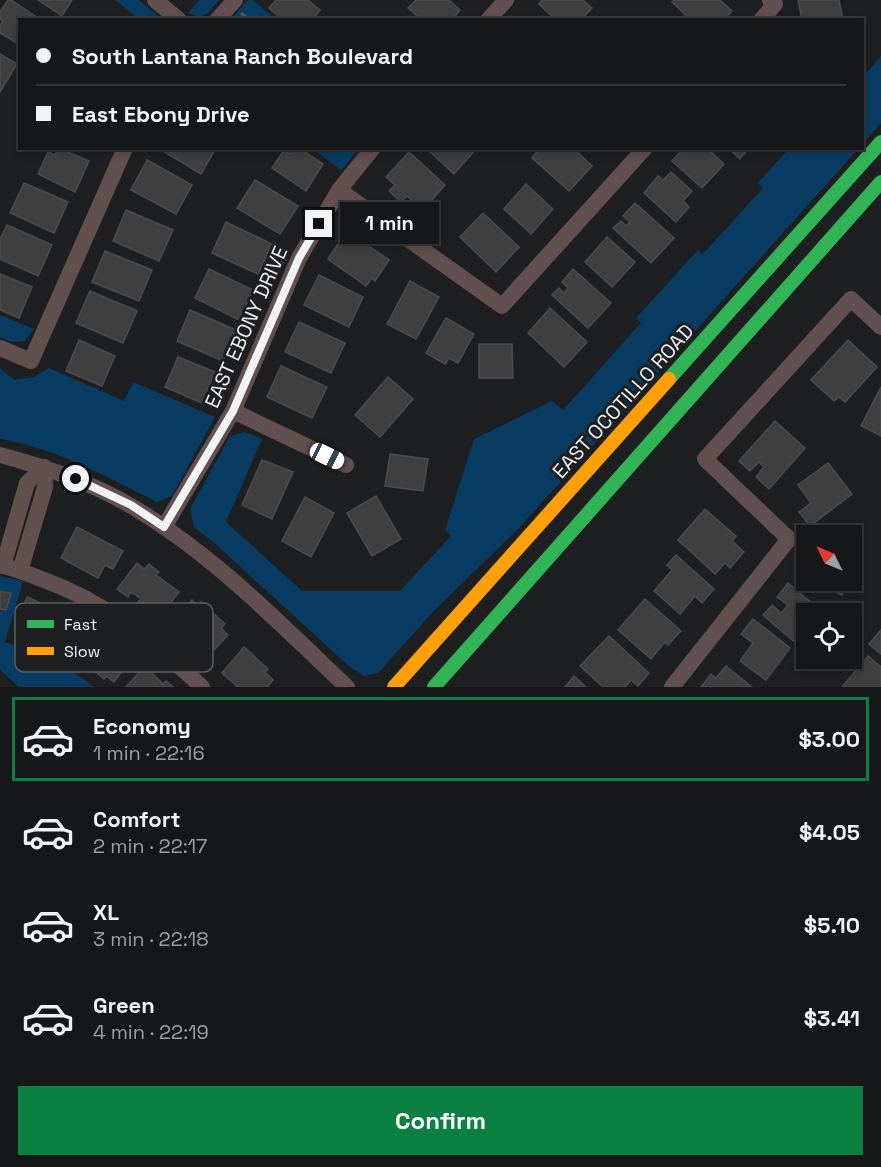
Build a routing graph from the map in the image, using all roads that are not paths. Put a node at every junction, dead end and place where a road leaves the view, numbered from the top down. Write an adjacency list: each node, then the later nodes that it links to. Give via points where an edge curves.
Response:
1 (155, 0): 5 (street)
2 (235, 0): 6 (street)
3 (506, 0): 7 (street)
4 (773, 2): 8 (street)
5 (177, 18)
6 (219, 18)
7 (490, 18)
8 (762, 18)
9 (881, 142): 28 (main road, EAST OCOTILLO ROAD)
10 (124, 150): 16 (street, via 31,361)
11 (371, 150): 14 (street, EAST EBONY DRIVE)
12 (643, 150): 14 (street, via 502,306)
13 (881, 182): 29 (main road)
14 (339, 190): 17 (street, EAST EBONY DRIVE, via 299,258)
15 (881, 327): 30 (street, via 851,299 705,459 789,539)
16 (0, 348)
17 (233, 411): 19 (street); 21 (street, EAST EBONY DRIVE)
18 (0, 455): 20 (street)
19 (346, 465)
20 (44, 467): 21 (street, via 121,500); 22 (street, via 27,483); 23 (street, via 45,487)
21 (164, 527): 27 (street, via 191,544)
22 (2, 565): 23 (street)
23 (20, 571): 24 (street)
24 (96, 603)
25 (186, 672): 26 (street)
26 (202, 687)
27 (347, 687)
28 (394, 687)
29 (434, 687)
30 (672, 687)

